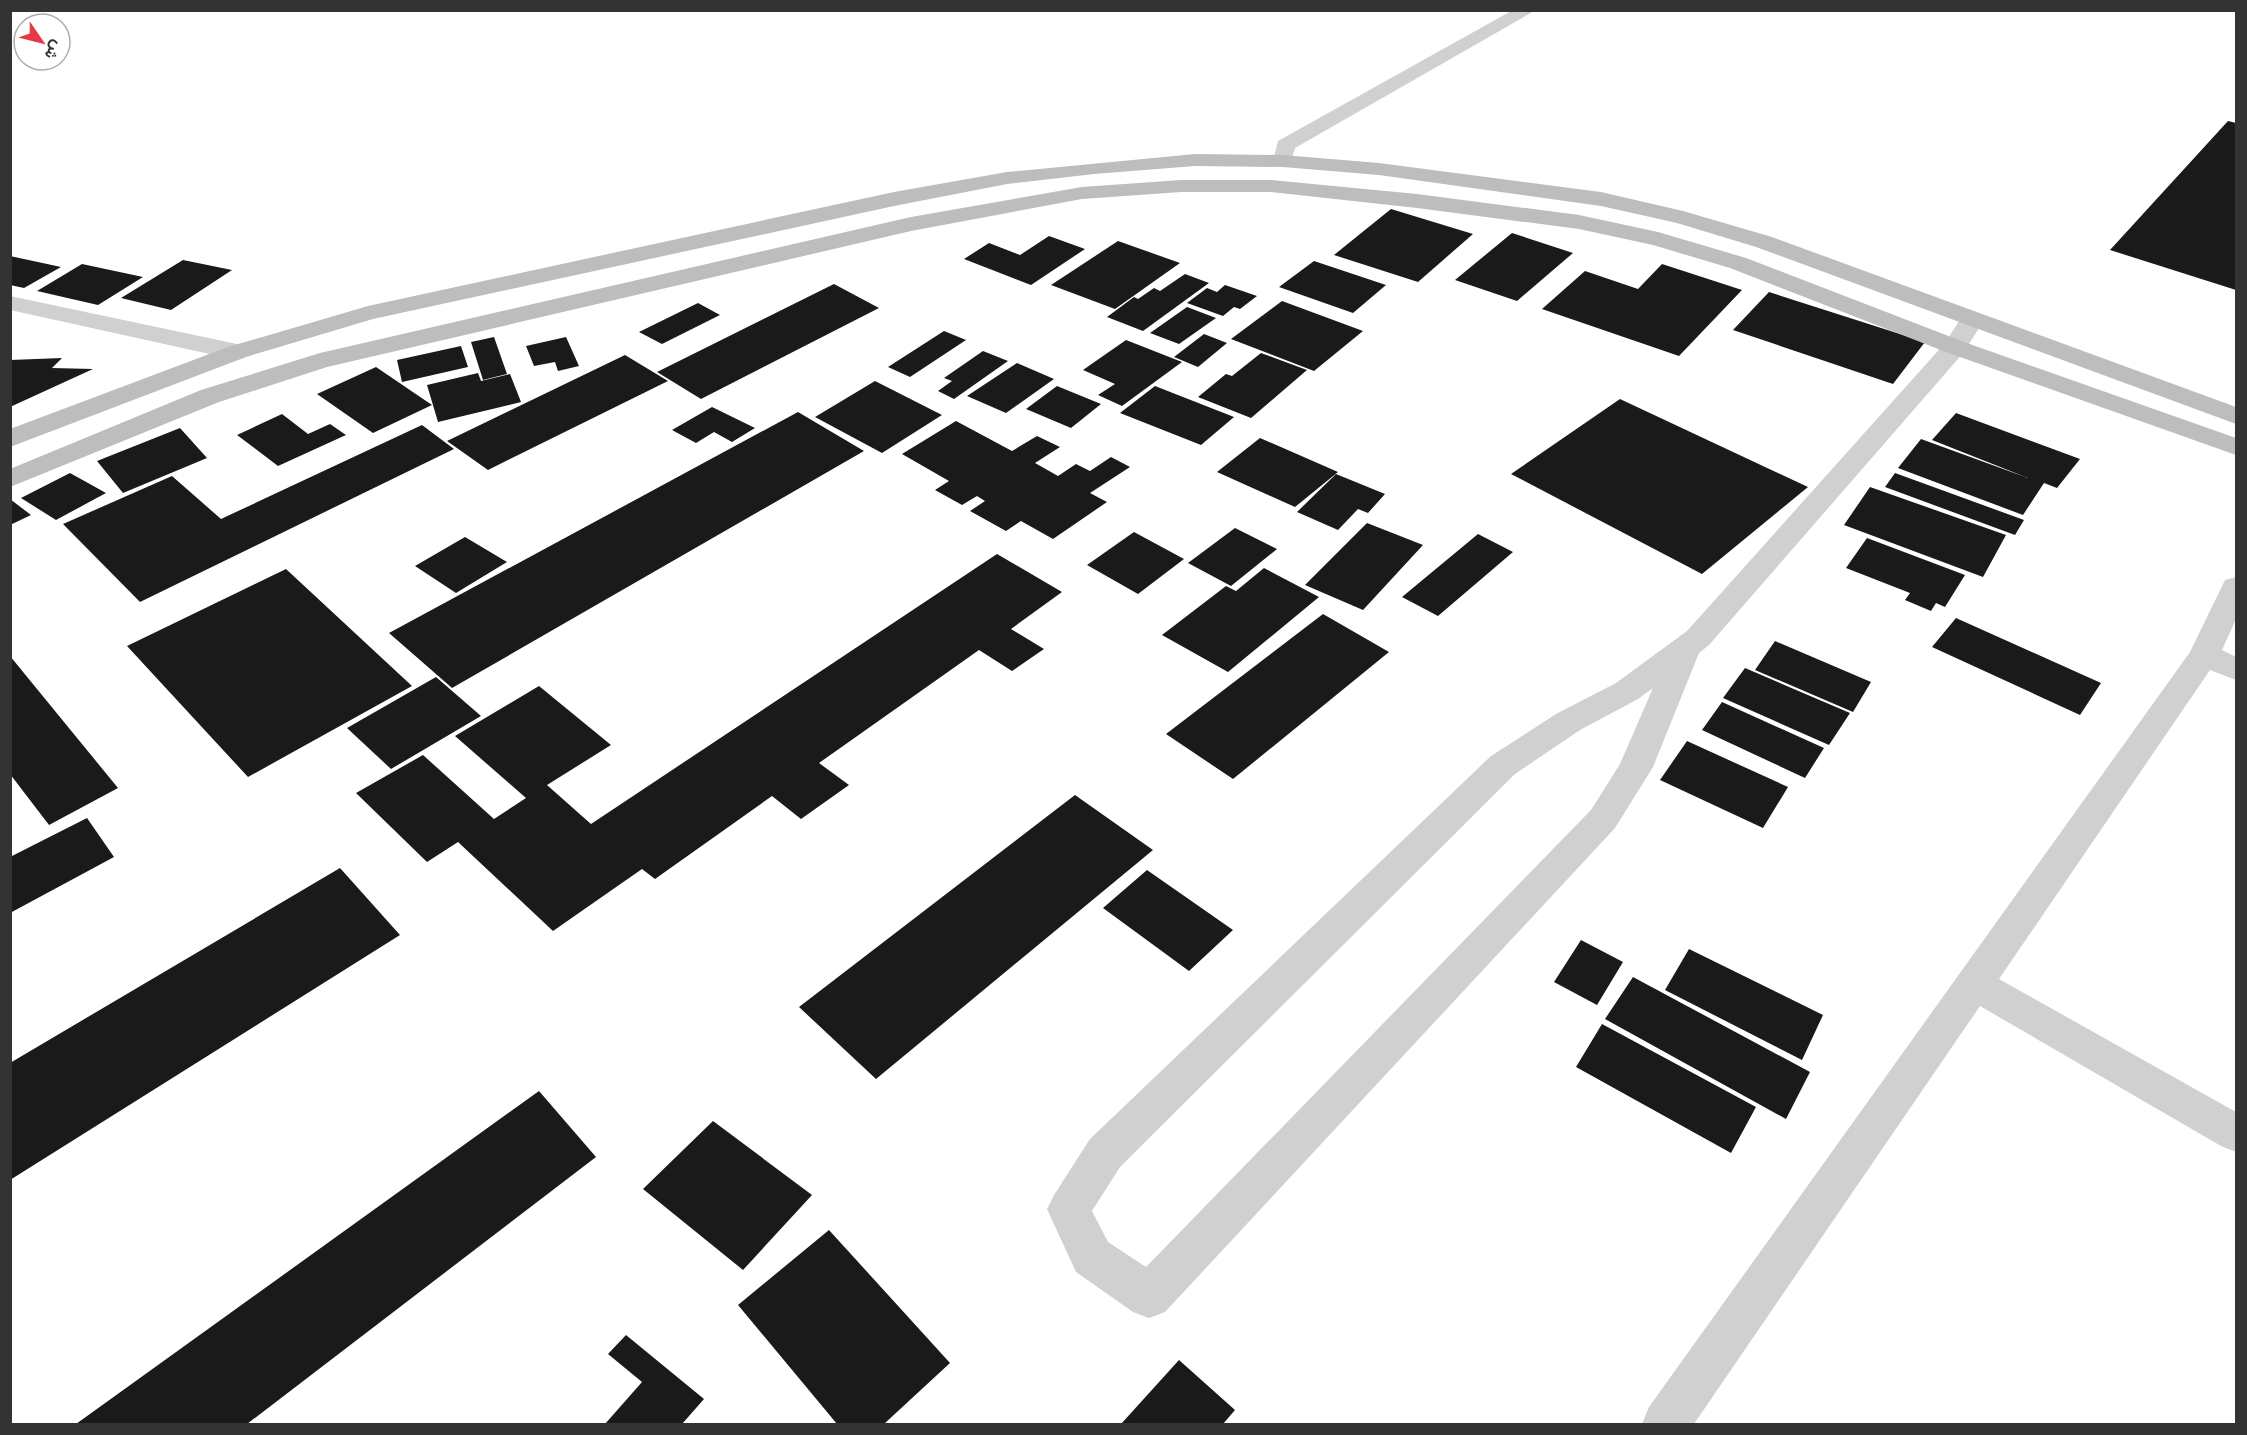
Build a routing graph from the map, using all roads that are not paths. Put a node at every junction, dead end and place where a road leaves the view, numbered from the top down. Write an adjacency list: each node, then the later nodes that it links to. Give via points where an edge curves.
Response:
1 (1527, 10): 2 (street, via 1285,145)
2 (1283, 161): 4 (main road, via 1475,180 1601,199 1683,218 1764,242); 5 (main road, via 1195,160 1007,178 368,313)
3 (10, 303): 5 (street)
4 (1963, 333): 6 (main road); 8 (main road); 9 (main road, via 1658,239 1579,222 1271,186 1181,186 1082,194 911,224 320,361 210,396); 11 (street, via 1698,638)
5 (237, 352): 7 (main road)
6 (2236, 416)
7 (17, 434)
8 (2236, 447)
9 (10, 479)
10 (2236, 587): 12 (street)
11 (1686, 647): 11 (street, via 1627,691 1568,722 1503,765 1105,1153 1069,1209 1092,1257 1149,1296 1603,819 1636,767)
12 (2220, 662): 13 (street)
13 (1975, 984): 14 (street); 15 (street)
14 (2236, 1133)
15 (1666, 1425)

